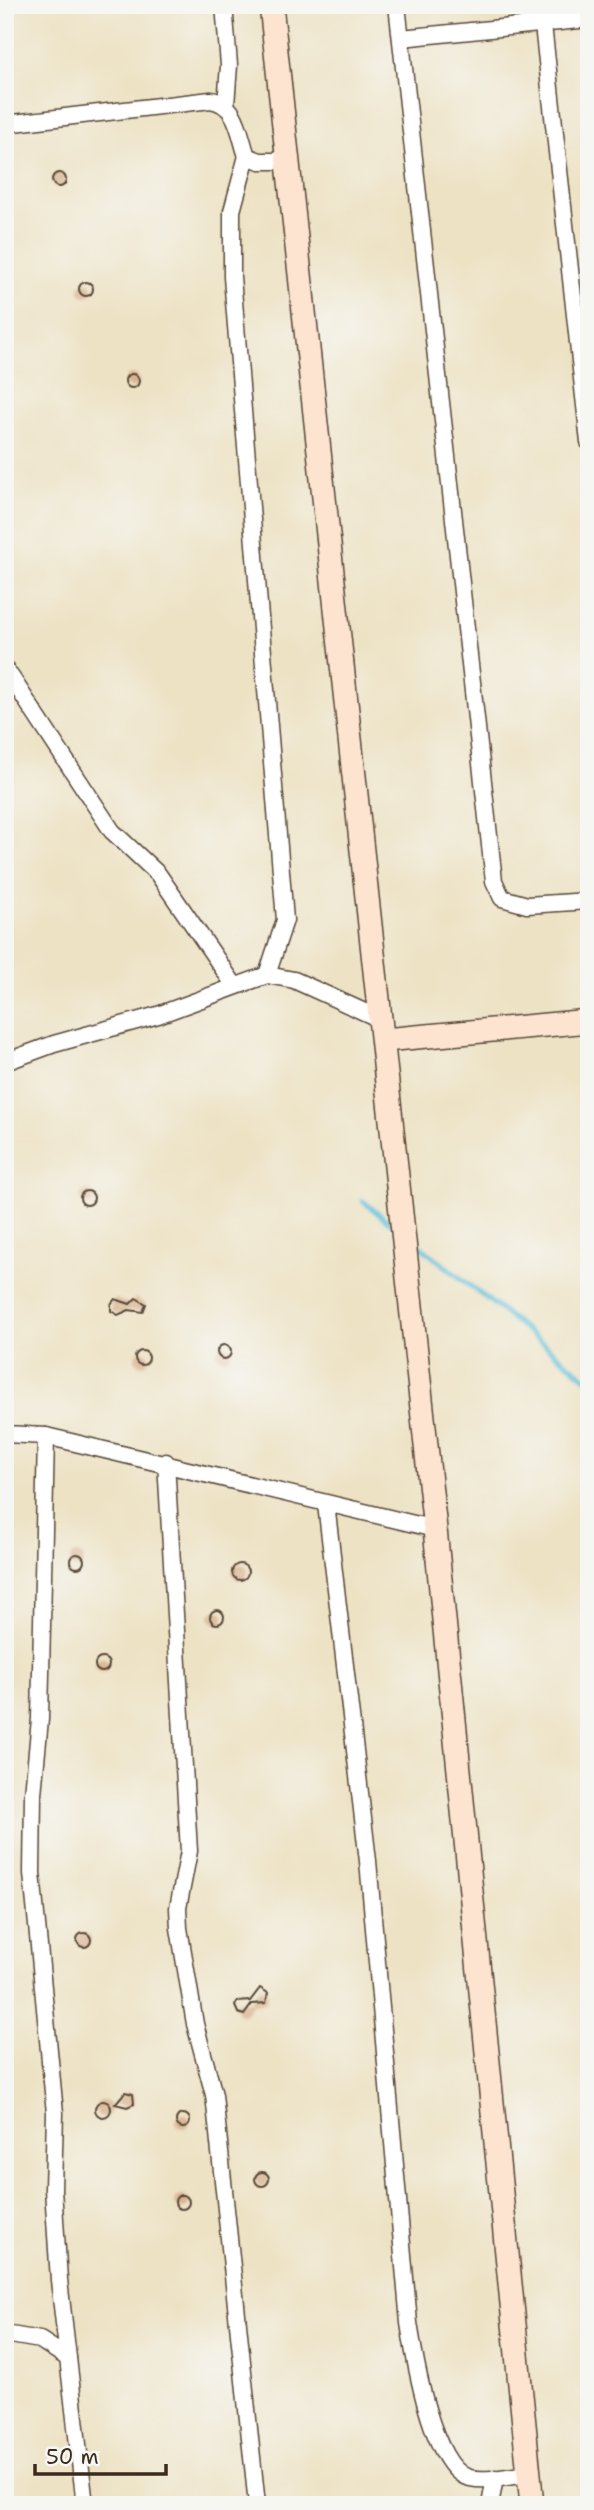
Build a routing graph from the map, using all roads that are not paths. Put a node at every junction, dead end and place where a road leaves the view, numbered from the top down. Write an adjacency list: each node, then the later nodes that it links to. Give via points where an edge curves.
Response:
1 (223, 5): 7 (street, via 229,65)
2 (271, 5): 10 (street)
3 (397, 5): 6 (street)
4 (589, 19): 5 (street)
5 (543, 25): 6 (street); 11 (street)
6 (401, 38): 13 (street, via 495,881 502,898 521,905)
7 (226, 105): 8 (street, via 211,100); 9 (street, via 233,112)
8 (5, 124)
9 (247, 156): 10 (street); 14 (street, via 232,211 232,277 285,920)
10 (287, 161): 17 (street)
11 (589, 442)
12 (5, 668): 15 (street, via 111,831 158,874)
13 (589, 901)
14 (267, 975): 15 (street); 17 (street, via 294,980)
15 (235, 986): 18 (street)
16 (589, 1021): 17 (street)
17 (383, 1030): 23 (street)
18 (5, 1062)
19 (5, 1434): 20 (street)
20 (46, 1436): 21 (street); 25 (street, via 32,1873 54,2100 53,2189)
21 (166, 1462): 22 (street); 29 (street, via 189,1851 178,1908 179,1928 195,2024 214,2095)
22 (327, 1504): 23 (street); 27 (street, via 368,1861 417,2378 433,2429 458,2471 470,2479)
23 (435, 1529): 26 (street)
24 (5, 2334): 25 (street, via 40,2340)
25 (68, 2358): 28 (street)
26 (528, 2474): 27 (street); 31 (street)
27 (495, 2478): 30 (street)
28 (85, 2505)
29 (257, 2505)
30 (490, 2505)
31 (531, 2505)

